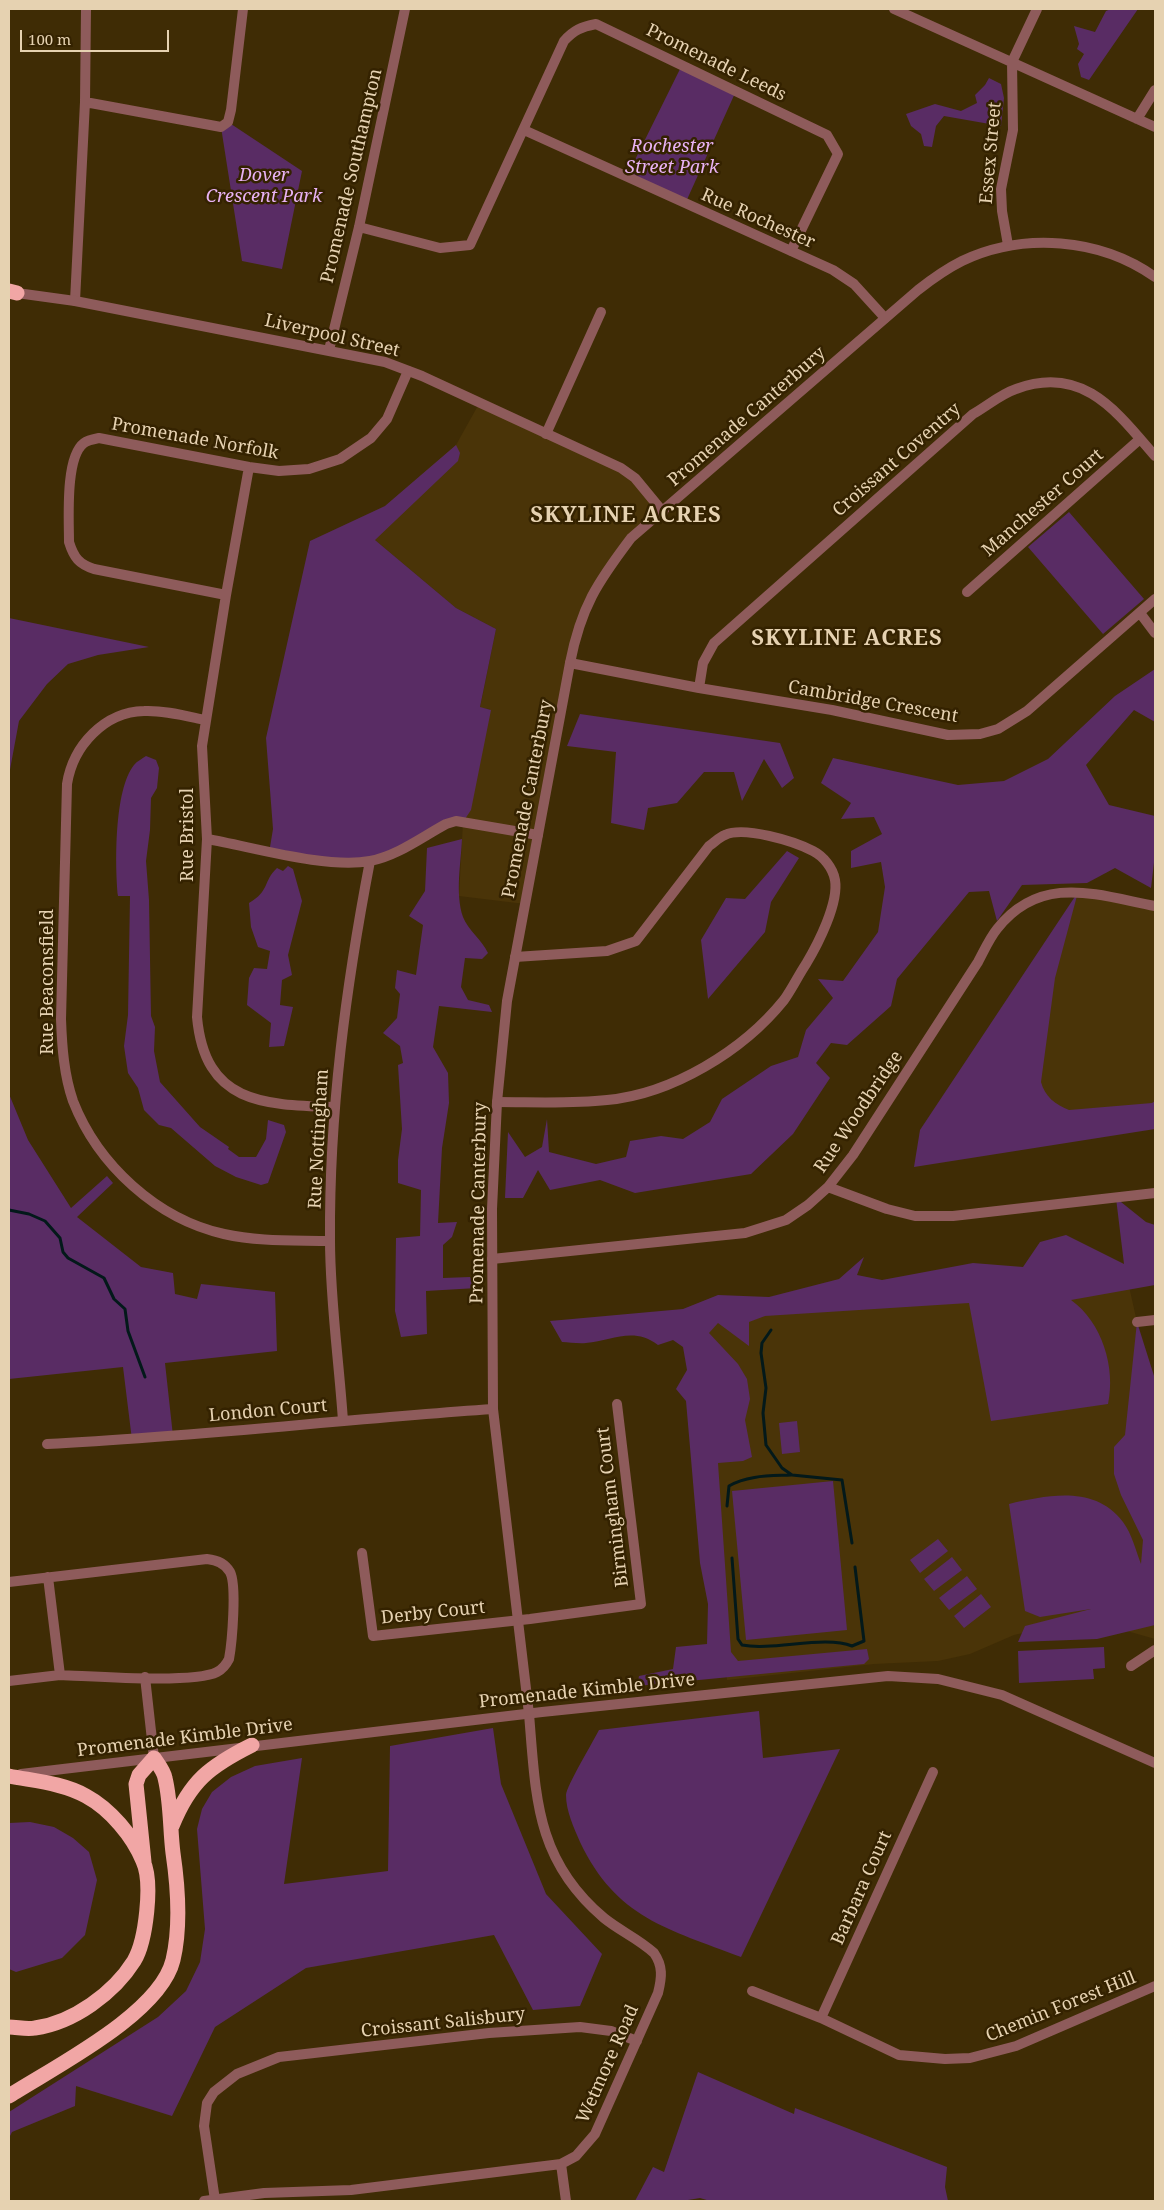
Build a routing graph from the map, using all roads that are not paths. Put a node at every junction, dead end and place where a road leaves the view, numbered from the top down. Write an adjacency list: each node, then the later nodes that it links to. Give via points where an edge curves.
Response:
1 (86, 9): 8 (street)
2 (243, 9): 8 (street, via 231,110 228,122 221,127)
3 (405, 9): 12 (street, Promenade Southampton)
4 (894, 9): 6 (street)
5 (1037, 9): 6 (street)
6 (1012, 62): 9 (street); 13 (street, Essex Street, via 1013,130 1002,189)
7 (1155, 90): 9 (street)
8 (85, 102): 17 (street)
9 (1137, 118): 10 (street)
10 (1155, 127)
11 (524, 130): 12 (street, Promenade Leeds, via 470,245 440,248); 14 (street, Rue Rochester); 14 (street, Promenade Leeds, via 564,41 573,32 596,24 827,134 838,154)
12 (359, 227): 20 (street, Promenade Southampton)
13 (1008, 246): 15 (street, Promenade Canterbury, via 1056,242 1088,247 1118,257); 19 (street, Promenade Canterbury, via 962,261 939,274)
14 (790, 251): 19 (street, Rue Rochester, via 844,276)
15 (1155, 277)
16 (13, 292): 17 (street, Liverpool Street)
17 (75, 301): 20 (street, Liverpool Street)
18 (601, 312): 22 (street)
19 (885, 318): 26 (street, Promenade Canterbury)
20 (329, 350): 21 (street, Liverpool Street, via 386,362)
21 (408, 371): 22 (street, Liverpool Street); 25 (street, Promenade Norfolk, via 387,419 371,438 354,450 324,465 294,472)
22 (546, 434): 26 (street, Liverpool Street, via 621,468)
23 (1140, 439): 24 (street, Croissant Coventry); 27 (street, Manchester Court); 33 (street, Croissant Coventry, via 1114,409 1090,390 1044,382 1015,389 973,414 714,643 703,663)
24 (1155, 456)
25 (249, 467): 28 (street, Rue Bristol); 28 (street, Promenade Norfolk, via 99,438 85,442 77,450 72,463 69,542 81,564)
26 (663, 512): 32 (street, Promenade Canterbury, via 631,538 600,579 583,613)
27 (967, 592)
28 (226, 595): 34 (street, Rue Bristol)
29 (1155, 599): 30 (street, Cambridge Crescent)
30 (1140, 613): 31 (street); 33 (street, Cambridge Crescent, via 1027,711 998,729 980,734 948,735 832,710)
31 (1155, 633)
32 (570, 663): 33 (street, Cambridge Crescent); 35 (street, Promenade Canterbury)
33 (699, 688)
34 (205, 720): 36 (street, Rue Bristol, via 202,746); 44 (street, Rue Beaconsfield, via 146,710 122,715 92,735 72,764 67,784 61,1019 69,1087 85,1126 118,1173 157,1205 182,1219 222,1234)
35 (538, 835): 37 (street, via 456,821); 39 (street, Promenade Canterbury)
36 (207, 839): 37 (street, via 337,863); 41 (street, Rue Bristol, via 197,1017 200,1046 216,1074 243,1096 277,1104)
37 (370, 861): 41 (street, Rue Nottingham, via 352,957)
38 (1155, 906): 42 (street, Rue Woodbridge, via 1086,892 1063,891 1041,896 1009,916 996,930 853,1154)
39 (515, 957): 40 (street, Promenade Canterbury); 40 (street, via 607,951 636,941 709,846 725,834 758,834 813,851 826,861 835,878 836,895 824,929 784,1000 714,1063 664,1085 608,1100)
40 (497, 1102): 45 (street, Promenade Canterbury)
41 (335, 1107): 44 (street, Rue Nottingham)
42 (828, 1187): 43 (street, via 915,1216 953,1216); 45 (street, Rue Woodbridge, via 786,1220 745,1233)
43 (1155, 1193)
44 (330, 1241): 50 (street, Rue Nottingham)
45 (492, 1259): 49 (street, Promenade Canterbury)
46 (1155, 1320): 47 (street)
47 (1137, 1322)
48 (617, 1404): 55 (street, Birmingham Court, via 640,1604)
49 (493, 1409): 50 (street, London Court); 55 (street, Promenade Canterbury)
50 (343, 1421): 51 (street, London Court)
51 (47, 1444)
52 (362, 1553): 55 (street, Derby Court, via 373,1636)
53 (48, 1577): 54 (street); 58 (street); 59 (street, via 207,1559 227,1567 233,1581 230,1659 224,1667 207,1676)
54 (9, 1582)
55 (519, 1620): 61 (street, Promenade Canterbury)
56 (1155, 1650): 57 (street)
57 (1131, 1666)
58 (60, 1675): 59 (street); 60 (street)
59 (145, 1677): 63 (street)
60 (9, 1681)
61 (529, 1714): 62 (street, Promenade Kimble Drive); 64 (street, Promenade Kimble Drive, via 876,1677 938,1679 1002,1694); 73 (street, Wetmore Road, via 539,1817 563,1872 579,1895 604,1918 644,1944 660,1961 662,1971 658,1993)
62 (252, 1745): 63 (street, Promenade Kimble Drive); 67 (highway, via 221,1761 190,1788)
63 (154, 1758): 66 (street, Promenade Kimble Drive); 67 (highway, via 165,1776); 68 (highway, via 139,1774 136,1784)
64 (1155, 1763)
65 (933, 1772): 71 (street, Barbara Court)
66 (9, 1776): 68 (highway, via 64,1787 86,1796 123,1828)
67 (170, 1830): 74 (highway, via 178,1919 173,1961 158,1989 109,2033)
68 (144, 1862): 72 (highway, via 148,1905 145,1928 134,1960 115,1985 61,2020 34,2029)
69 (1155, 1986): 71 (street, Chemin Forest Hill, via 1016,2046 970,2058 899,2055)
70 (752, 1991): 71 (street, Chemin Forest Hill)
71 (822, 2018)
72 (9, 2027)
73 (637, 2041): 75 (street, Wetmore Road, via 595,2134 576,2156); 76 (street, Croissant Salisbury, via 612,2031 580,2027 489,2033 280,2057 237,2074 214,2092 207,2103 204,2126)
74 (9, 2096)
75 (561, 2164): 76 (street, Wetmore Road, via 351,2190 264,2193); 78 (street)
76 (215, 2200): 77 (street, Wetmore Road)
77 (204, 2201)
78 (566, 2201)

